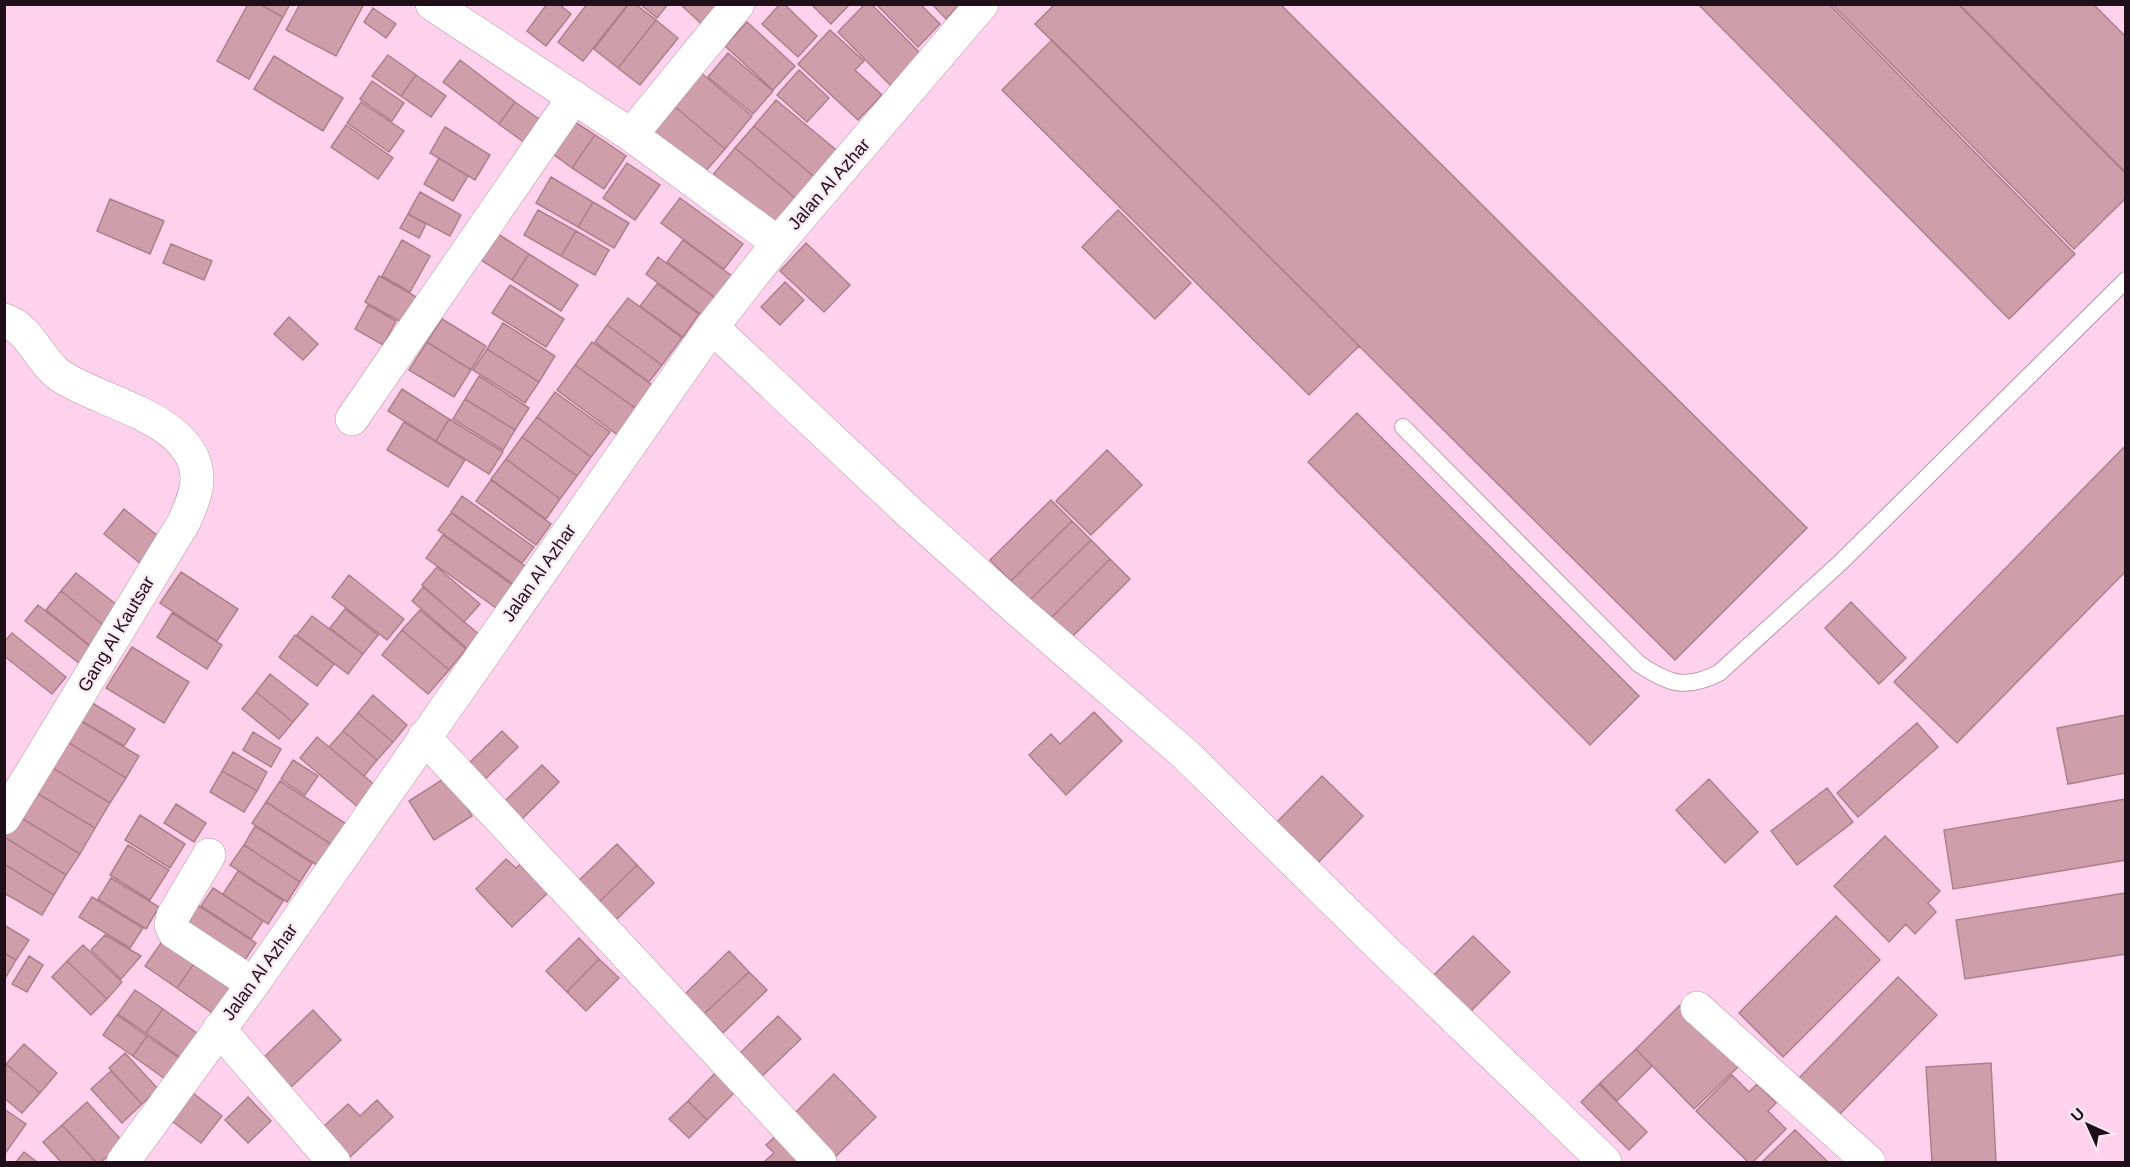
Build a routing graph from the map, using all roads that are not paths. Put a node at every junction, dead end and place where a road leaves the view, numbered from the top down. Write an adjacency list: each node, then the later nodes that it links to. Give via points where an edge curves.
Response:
1 (432, 4): 4 (street)
2 (738, 4): 5 (street)
3 (982, 4): 6 (street, Jalan Al Azhar)
4 (574, 97): 5 (street); 10 (street)
5 (631, 135): 6 (street)
6 (778, 243): 9 (street, Jalan Al Azhar)
7 (2126, 280): 11 (lane, via 1840,563 1719,673 1700,682 1677,683 1639,664)
8 (4, 320): 13 (street, Gang Al Kautsar, via 25,333 49,366 69,381 168,428 184,443 194,461 197,478 184,522)
9 (712, 327): 12 (street, Jalan Al Azhar); 21 (street, via 947,546 1185,754)
10 (352, 419)
11 (1403, 427)
12 (424, 737): 15 (street, Jalan Al Azhar); 20 (street)
13 (4, 819)
14 (209, 855): 15 (street, via 171,925 174,932)
15 (253, 984): 17 (street, Jalan Al Azhar)
16 (1697, 1008): 22 (street)
17 (219, 1029): 18 (street, Jalan Al Azhar); 19 (street)
18 (123, 1162)
19 (334, 1162)
20 (820, 1162)
21 (1605, 1162)
22 (1869, 1162)

